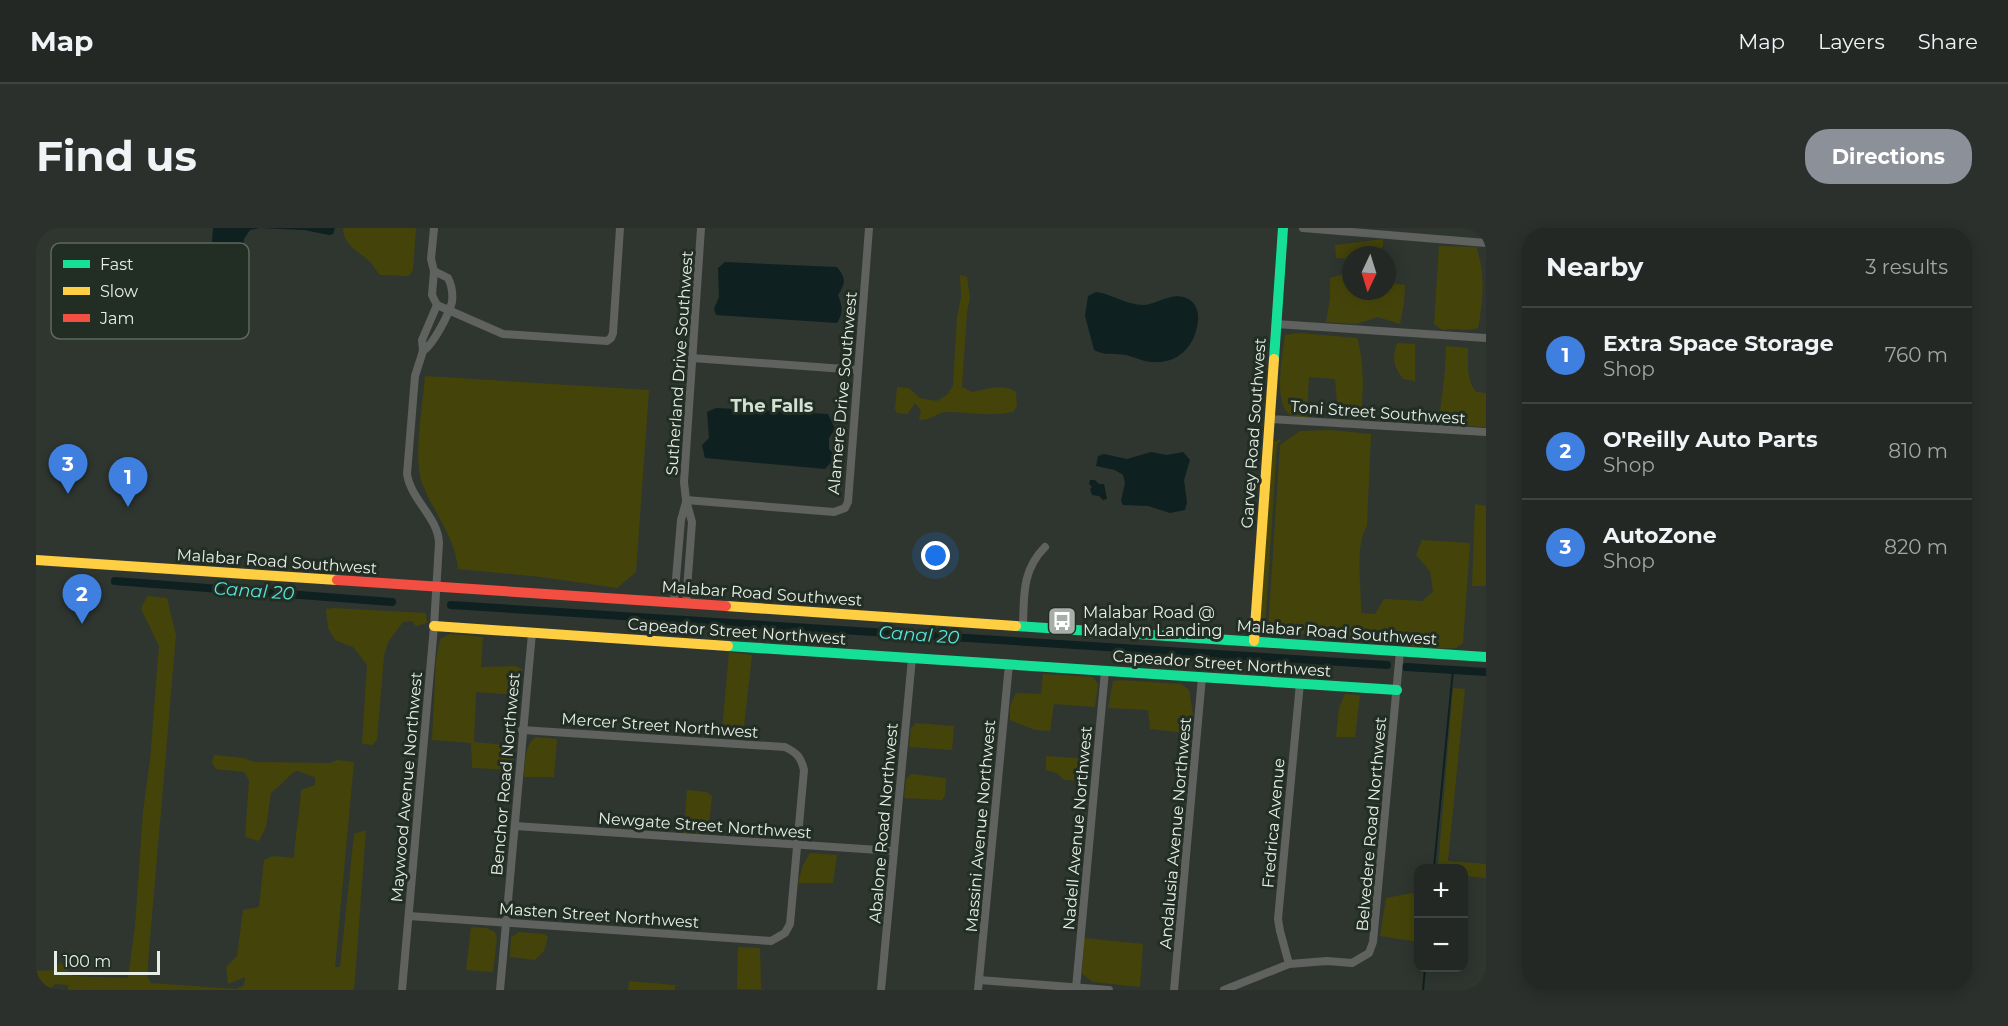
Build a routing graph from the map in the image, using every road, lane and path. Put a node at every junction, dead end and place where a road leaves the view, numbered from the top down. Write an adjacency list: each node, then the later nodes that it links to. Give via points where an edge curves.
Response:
1 (434, 228): 8 (street)
2 (620, 228): 10 (street, via 613,333 607,341 503,334)
3 (701, 228): 14 (street, Sutherland Drive Southwest)
4 (868, 228): 15 (street, Alamere Drive Southwest)
5 (1283, 228): 11 (main road, Garvey Road Southwest)
6 (1303, 228): 7 (street)
7 (1486, 243)
8 (434, 271): 9 (street, via 432,295); 10 (street, via 448,278 451,285)
9 (437, 305): 10 (street); 13 (street, Maywood Avenue Northwest, via 422,340)
10 (449, 309): 13 (street, via 432,344)
11 (1276, 324): 12 (street); 16 (main road, Garvey Road Southwest)
12 (1486, 339)
13 (423, 351): 21 (street, Maywood Avenue Northwest, via 415,376 407,474 439,533)
14 (692, 358): 15 (street); 18 (street, Sutherland Drive Southwest)
15 (858, 370): 18 (street, Alamere Drive Southwest, via 848,502 844,508 833,512)
16 (1269, 419): 17 (street, Toni Street Southwest); 27 (main road, Garvey Road Southwest)
17 (1486, 432)
18 (686, 500): 22 (street, Sutherland Drive Southwest); 23 (street, Sutherland Drive Southwest, via 692,522)
19 (1045, 547): 25 (street, via 1028,570)
20 (36, 560): 21 (main road, Malabar Road Southwest)
21 (436, 587): 22 (main road, Malabar Road Southwest); 24 (street, Maywood Avenue Northwest)
22 (674, 602): 23 (main road, Malabar Road Southwest)
23 (686, 603): 25 (main road, Malabar Road Southwest)
24 (434, 626): 26 (main road, Capeador Street Northwest); 40 (street, Maywood Avenue Northwest)
25 (1023, 626): 27 (main road, Malabar Road Southwest)
26 (532, 633): 30 (main road, Capeador Street Northwest); 36 (street, Benchor Road Northwest)
27 (1254, 641): 28 (main road, Malabar Road Southwest)
28 (1400, 651): 29 (main road, Malabar Road Southwest); 35 (street, Belvedere Road Northwest)
29 (1486, 657)
30 (912, 658): 31 (main road, Capeador Street Northwest); 39 (street, Abalone Road Northwest)
31 (1009, 664): 32 (main road, Capeador Street Northwest); 43 (street, Massini Avenue Northwest)
32 (1106, 671): 33 (main road, Capeador Street Northwest); 44 (street, Nadell Avenue Northwest)
33 (1202, 678): 34 (main road, Capeador Street Northwest); 50 (street, Andalusia Avenue Northwest)
34 (1300, 683): 35 (main road, Capeador Street Northwest); 42 (street, Fredrica Avenue, via 1278,919)
35 (1397, 690): 42 (street, Belvedere Road Northwest, via 1369,953 1352,963)
36 (522, 730): 37 (street, Benchor Road Northwest); 38 (street, Mercer Street Northwest, via 784,747 795,752 804,770)
37 (514, 826): 38 (street, Newgate Street Northwest); 41 (street, Benchor Road Northwest)
38 (797, 845): 39 (street, Newgate Street Northwest); 41 (street, Masten Street Northwest, via 790,924 785,933 771,941)
39 (894, 851): 47 (street, Abalone Road Northwest)
40 (409, 916): 41 (street, Masten Street Northwest); 45 (street, Maywood Avenue Northwest)
41 (506, 922): 46 (street, Benchor Road Northwest)
42 (1289, 964): 51 (street, Belvedere Road Northwest)
43 (979, 980): 44 (street); 48 (street, Massini Avenue Northwest)
44 (1076, 988): 49 (street)
45 (402, 990)
46 (500, 990)
47 (881, 990)
48 (978, 990)
49 (1109, 990)
50 (1174, 990)
51 (1224, 990)

